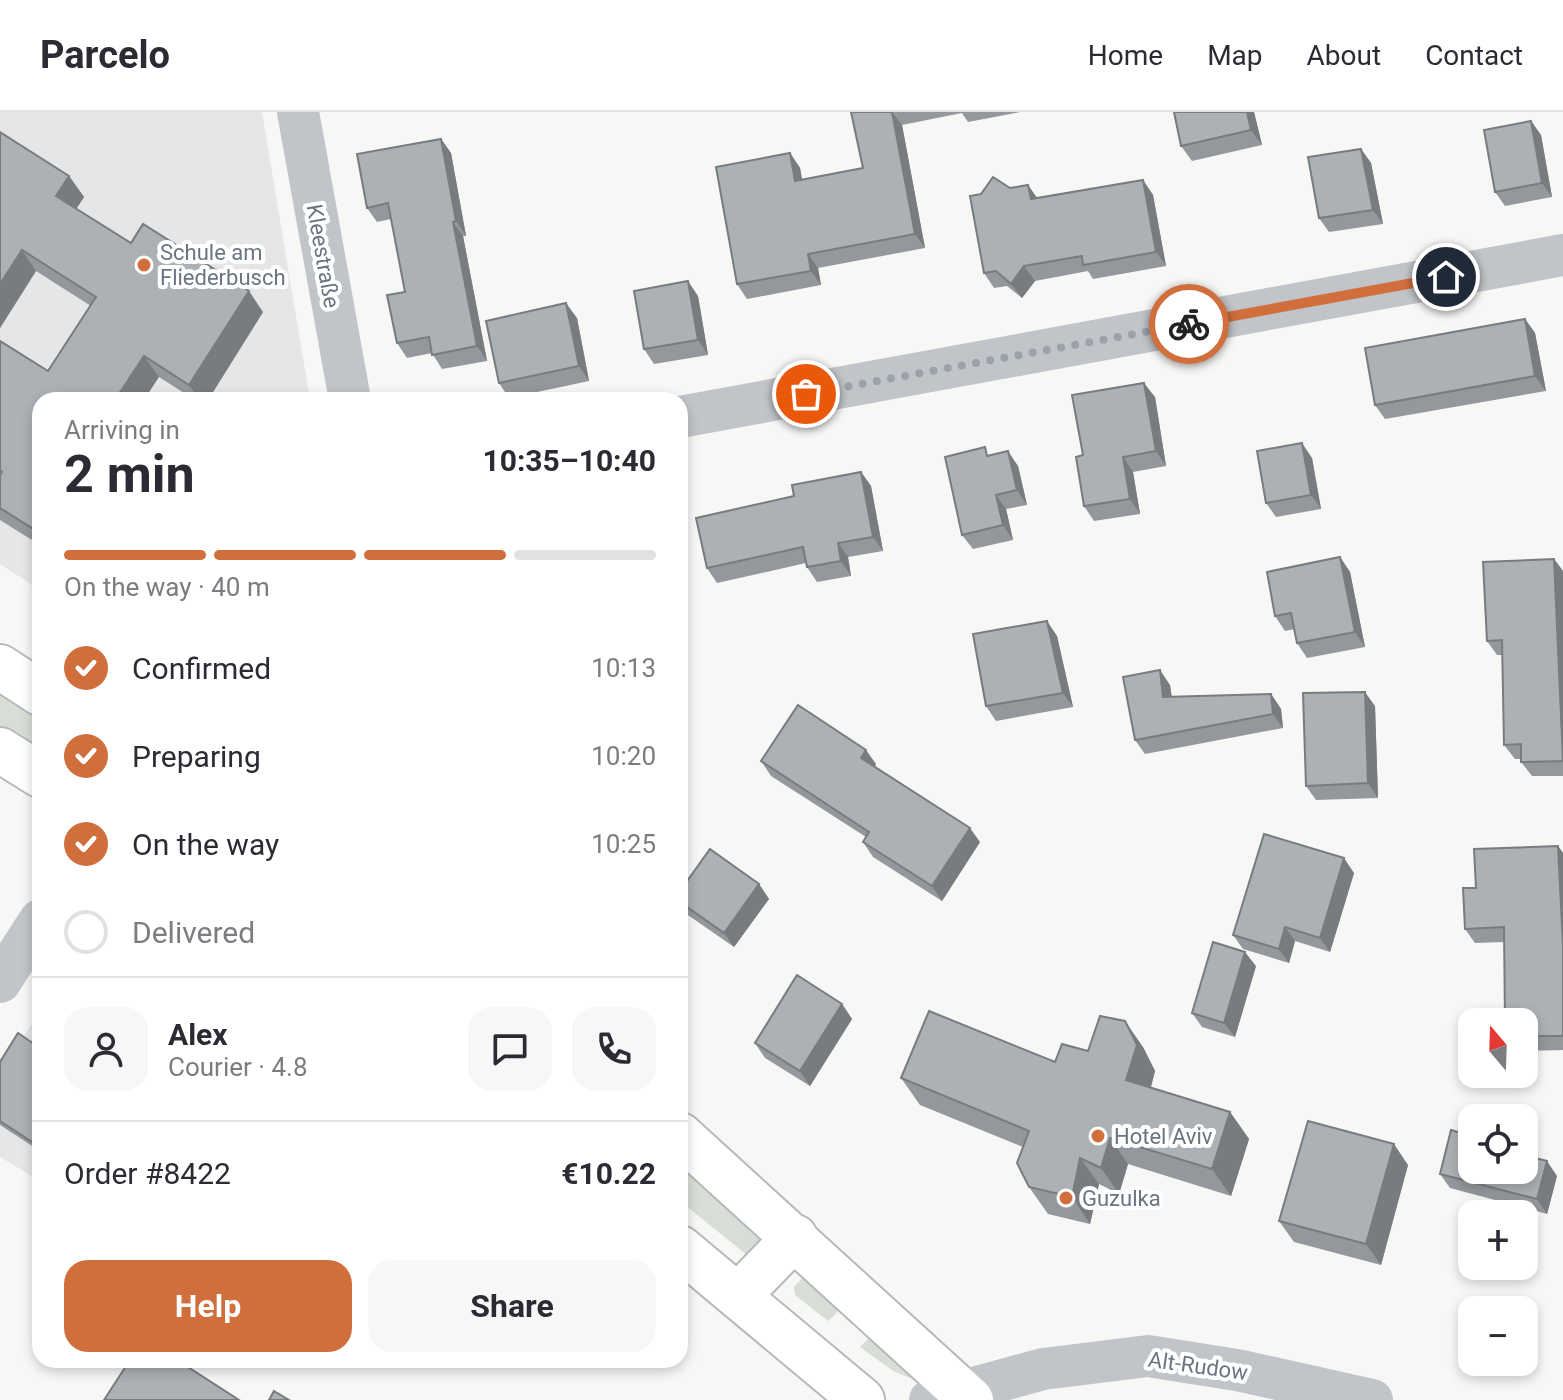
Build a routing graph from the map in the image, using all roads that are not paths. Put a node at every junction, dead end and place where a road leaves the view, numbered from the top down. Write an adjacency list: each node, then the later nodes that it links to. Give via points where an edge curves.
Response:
1 (298, 112): 3 (street, Kleestraße)
2 (1563, 255): 4 (street)
3 (349, 392)
4 (688, 416)
5 (0, 667): 6 (main road)
6 (32, 688)
7 (0, 750): 8 (main road)
8 (32, 770)
9 (32, 932): 10 (street)
10 (0, 982)
11 (688, 1142): 12 (main road)
12 (795, 1237): 14 (main road); 15 (main road)
13 (688, 1255): 14 (main road)
14 (738, 1296): 16 (main road)
15 (955, 1397): 17 (street, Alt-Rudow, via 1043,1369 1148,1356)
16 (862, 1400)
17 (1372, 1400)

